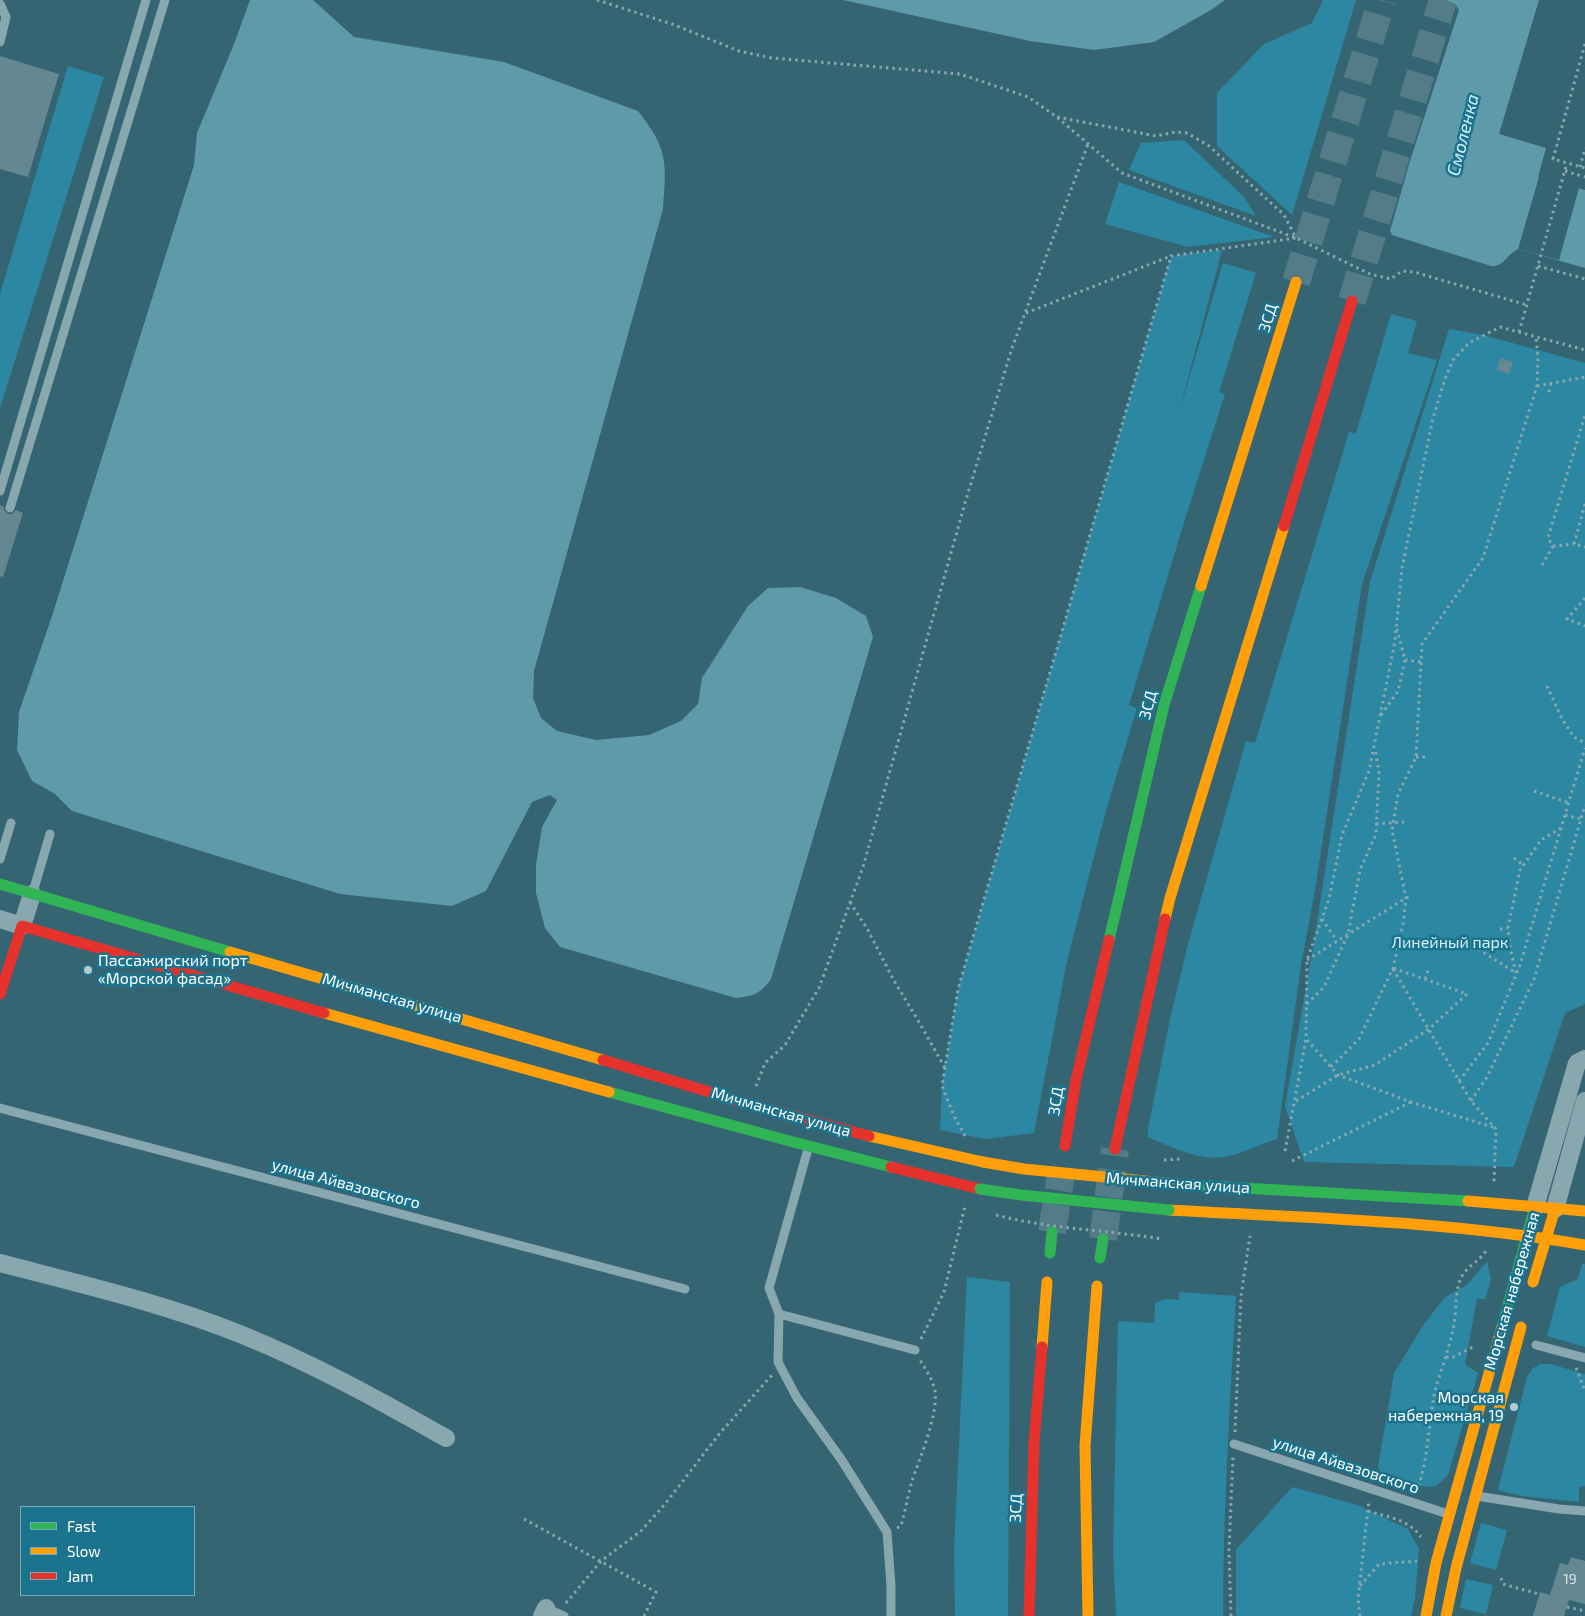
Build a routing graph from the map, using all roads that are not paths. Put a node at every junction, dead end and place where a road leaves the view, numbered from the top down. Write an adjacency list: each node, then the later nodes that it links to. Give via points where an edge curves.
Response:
1 (146, 0): 7 (lane)
2 (165, 0): 8 (lane)
3 (0, 4): 4 (lane, via 6,17)
4 (0, 42)
5 (1296, 282): 22 (main road, ЗСД, via 1164,705 1076,1080)
6 (1352, 301): 24 (main road, via 1170,898)
7 (3, 470): 8 (lane); 9 (lane)
8 (20, 475): 10 (lane)
9 (0, 491)
10 (10, 508)
11 (11, 823): 13 (lane)
12 (50, 834): 15 (lane)
13 (0, 859)
14 (0, 884): 15 (main road, Мичманская улица)
15 (32, 894): 17 (street); 25 (main road, Мичманская улица, bridge, via 804,1120 983,1162 1024,1170 1174,1184)
16 (0, 919): 17 (street, Мичманская улица)
17 (22, 926): 18 (main road); 23 (main road, Мичманская улица)
18 (0, 994)
19 (1585, 1059): 25 (street, Морская набережная, via 1577,1063)
20 (1585, 1101): 26 (street, Морская набережная)
21 (0, 1108): 39 (lane, улица Айвазовского)
22 (1066, 1146)
23 (809, 1147): 29 (main road, Мичманская улица, bridge, via 980,1189 1021,1195 1169,1210 1448,1226); 40 (lane, via 769,1288)
24 (1115, 1149)
25 (1535, 1207): 26 (main road, Мичманская улица); 29 (main road, Морская набережная)
26 (1555, 1209): 27 (main road, Мичманская улица); 30 (main road, Морская набережная)
27 (1585, 1212)
28 (1052, 1232): 33 (main road)
29 (1528, 1235): 30 (main road, Мичманская улица); 47 (main road, Морская набережная)
30 (1546, 1238): 32 (main road, Мичманская улица); 38 (main road, Морская набережная)
31 (1102, 1239): 34 (main road)
32 (1585, 1245)
33 (1050, 1253)
34 (1100, 1258)
35 (0, 1263): 45 (street, via 120,1295 238,1333 326,1372)
36 (1047, 1282): 53 (main road, ЗСД, via 1034,1442)
37 (1097, 1286): 54 (main road, via 1085,1445)
38 (1531, 1288)
39 (684, 1289)
40 (779, 1314): 43 (lane); 52 (lane, via 778,1362 797,1398 841,1459 887,1532)
41 (1523, 1317): 48 (main road, Морская набережная)
42 (1536, 1345): 44 (lane)
43 (915, 1350)
44 (1585, 1358)
45 (446, 1438)
46 (1234, 1444): 50 (lane, улица Айвазовского)
47 (1456, 1490): 48 (lane); 50 (main road, Морская набережная)
48 (1475, 1495): 49 (lane, via 1559,1510); 51 (main road, Морская набережная)
49 (1585, 1511)
50 (1450, 1515): 51 (lane, улица Айвазовского); 55 (main road, Морская набережная, via 1436,1563)
51 (1468, 1521): 56 (main road, Морская набережная)
52 (891, 1616)
53 (1029, 1616)
54 (1088, 1616)
55 (1426, 1616)
56 (1446, 1616)

